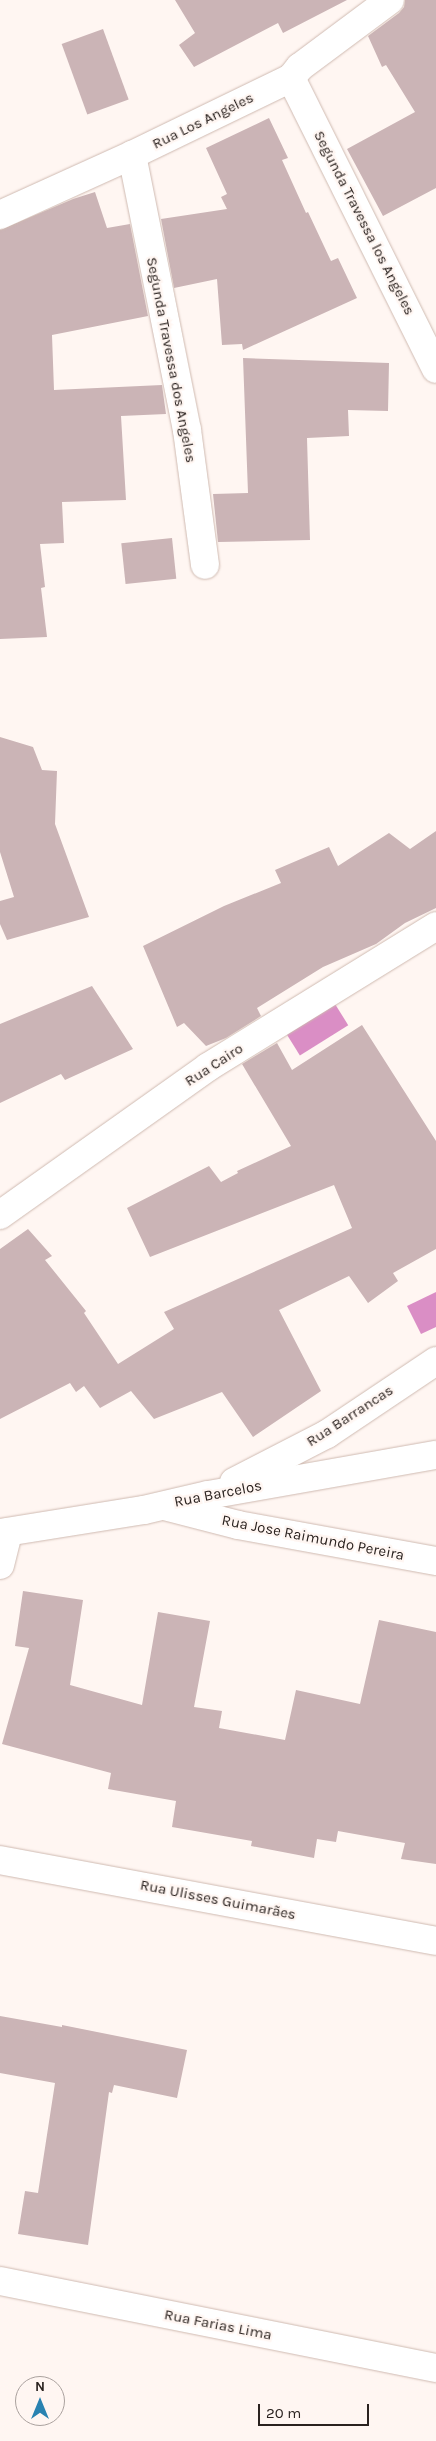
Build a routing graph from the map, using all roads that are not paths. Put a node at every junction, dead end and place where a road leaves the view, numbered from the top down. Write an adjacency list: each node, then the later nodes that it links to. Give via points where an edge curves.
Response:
1 (390, 0): 2 (street, Rua Los Angeles, via 300,67)
2 (291, 78): 3 (street, Rua Los Angeles); 5 (street, Segunda Travessa los Angeles)
3 (132, 156): 4 (street, Rua Los Angeles); 6 (street, Segunda Travessa dos Angeles, via 187,430)
4 (0, 215)
5 (436, 369)
6 (204, 565)
7 (436, 926): 8 (street, Rua Cairo, via 208,1067)
8 (0, 1215)
9 (436, 1361): 11 (street, Rua Barrancas, via 327,1434)
10 (436, 1455): 11 (street, Rua Barcelos)
11 (208, 1496): 12 (street, Rua Barcelos)
12 (162, 1505): 13 (street, Rua Barcelos); 14 (street, Rua Jose Raimundo Pereira, via 273,1532)
13 (4, 1532): 15 (street)
14 (436, 1561)
15 (0, 1565)
16 (0, 1860): 17 (street, Rua Ulisses Guimarães)
17 (436, 1941)
18 (0, 2281): 19 (street, Rua Farias Lima)
19 (436, 2368)

